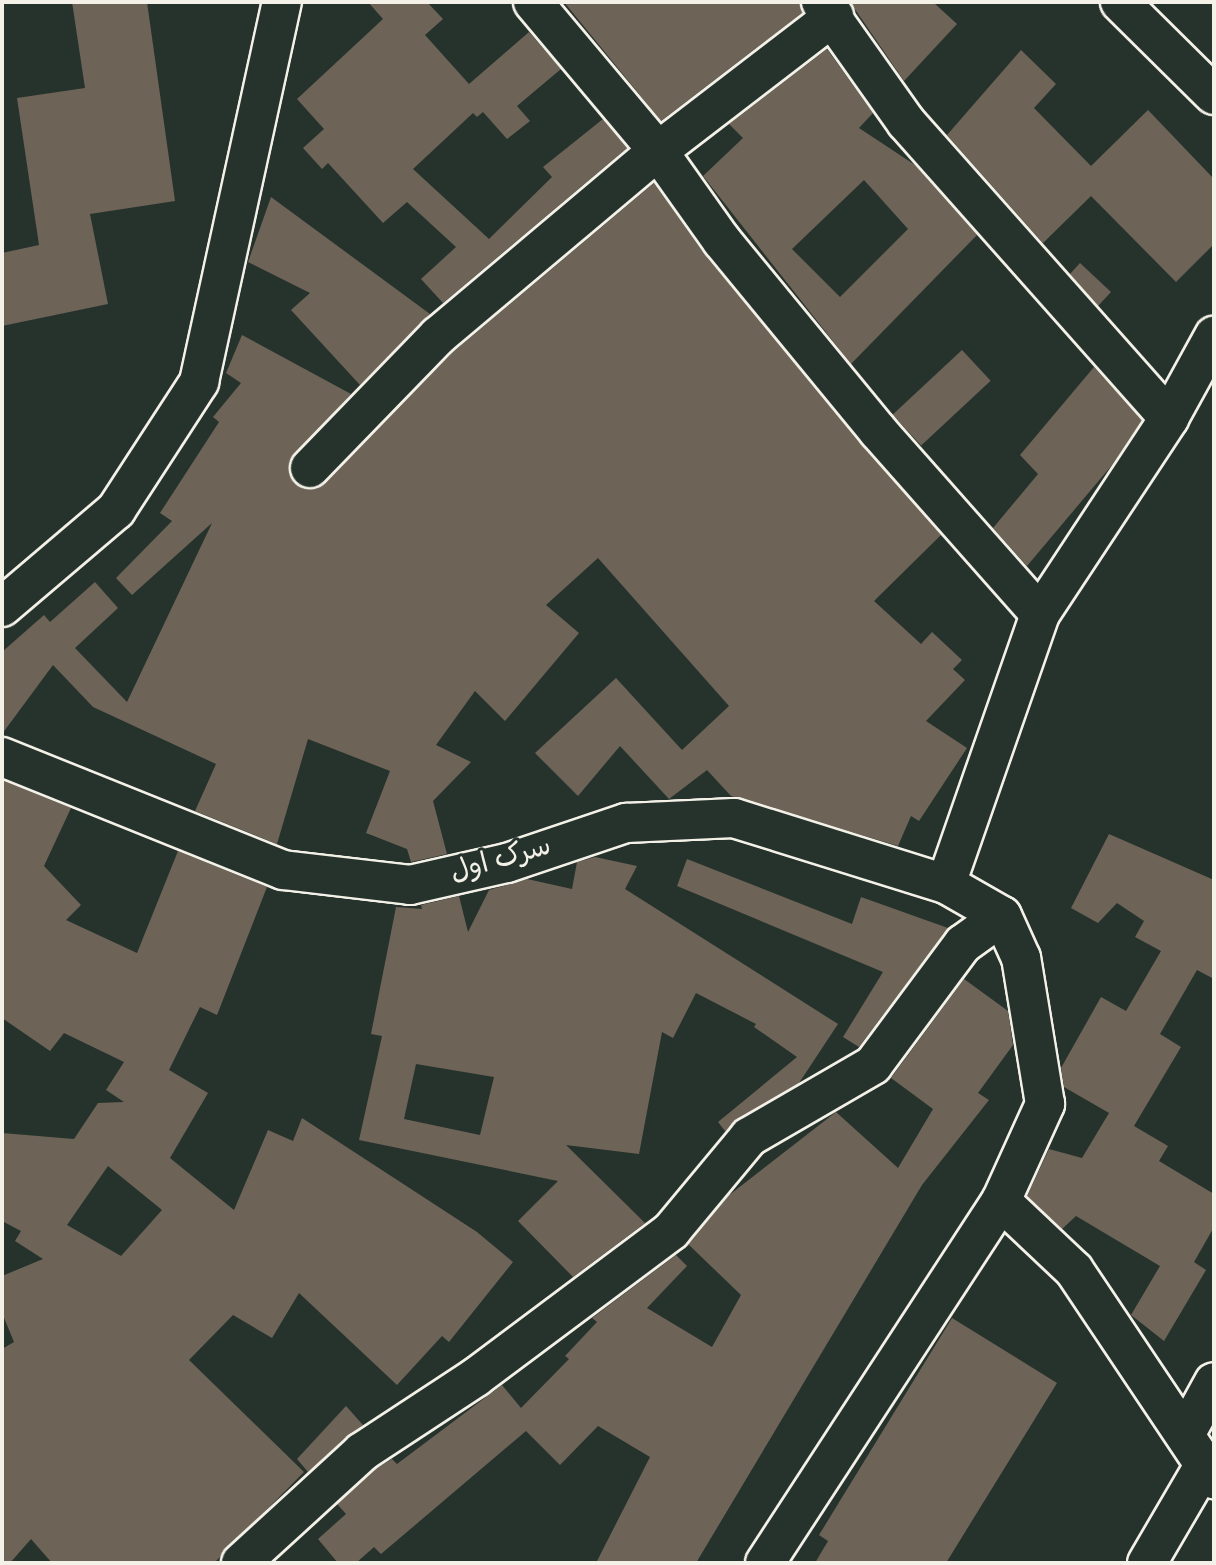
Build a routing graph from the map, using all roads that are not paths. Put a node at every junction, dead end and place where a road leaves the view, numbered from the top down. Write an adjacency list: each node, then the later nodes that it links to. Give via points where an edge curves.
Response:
1 (282, 2): 10 (street, via 199,382 116,510)
2 (533, 2): 6 (street)
3 (1120, 2): 5 (street)
4 (828, 9): 6 (street); 8 (street, via 906,122)
5 (1214, 95)
6 (658, 150): 9 (street, via 438,336); 11 (street, via 722,241 852,399)
7 (1214, 336): 8 (street)
8 (1168, 418): 11 (street)
9 (310, 468)
10 (2, 607)
11 (1040, 614): 13 (street)
12 (2, 757): 13 (street, سرک اول, via 283,870 410,885 508,863 626,822 734,818)
13 (946, 884): 14 (street, سرک اول)
14 (1002, 916): 15 (street, via 1021,958 1045,1104); 18 (street, via 963,944 873,1065 749,1136 671,1231 476,1377 362,1452)
15 (1001, 1202): 17 (street, via 1074,1270); 19 (street)
16 (1214, 1382): 17 (street)
17 (1202, 1458): 20 (street)
18 (241, 1563)
19 (765, 1563)
20 (1147, 1563)

